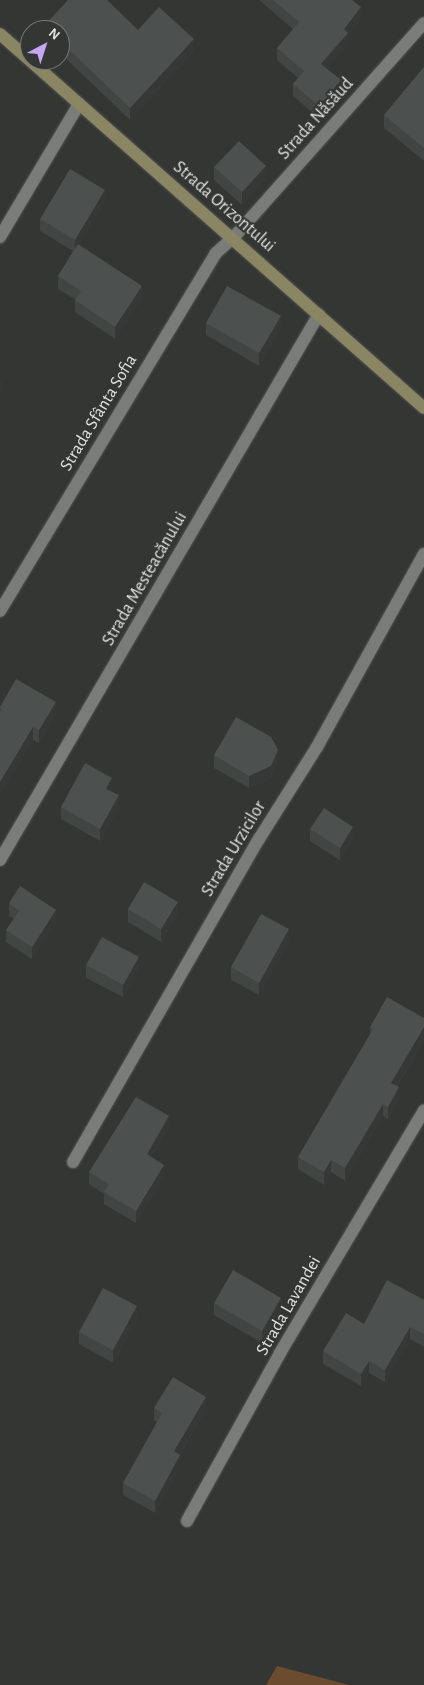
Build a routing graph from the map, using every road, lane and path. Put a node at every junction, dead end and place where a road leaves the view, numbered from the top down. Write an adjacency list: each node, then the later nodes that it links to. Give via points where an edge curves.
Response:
1 (424, 23): 5 (street, Strada Năsăud)
2 (0, 34): 3 (street, Strada Orizontului)
3 (79, 104): 4 (street); 5 (street, Strada Orizontului)
4 (0, 236)
5 (234, 237): 6 (street, Strada Orizontului); 9 (street, Strada Sfânta Sofia, via 216,253)
6 (319, 314): 7 (street, Strada Orizontului); 10 (street, Strada Mesteacănului)
7 (424, 408)
8 (424, 554): 12 (street, Strada Urzicilor, via 336,714 259,839)
9 (0, 611)
10 (0, 860)
11 (424, 1110): 13 (street, Strada Lavandei, via 280,1353)
12 (73, 1162)
13 (187, 1520)

